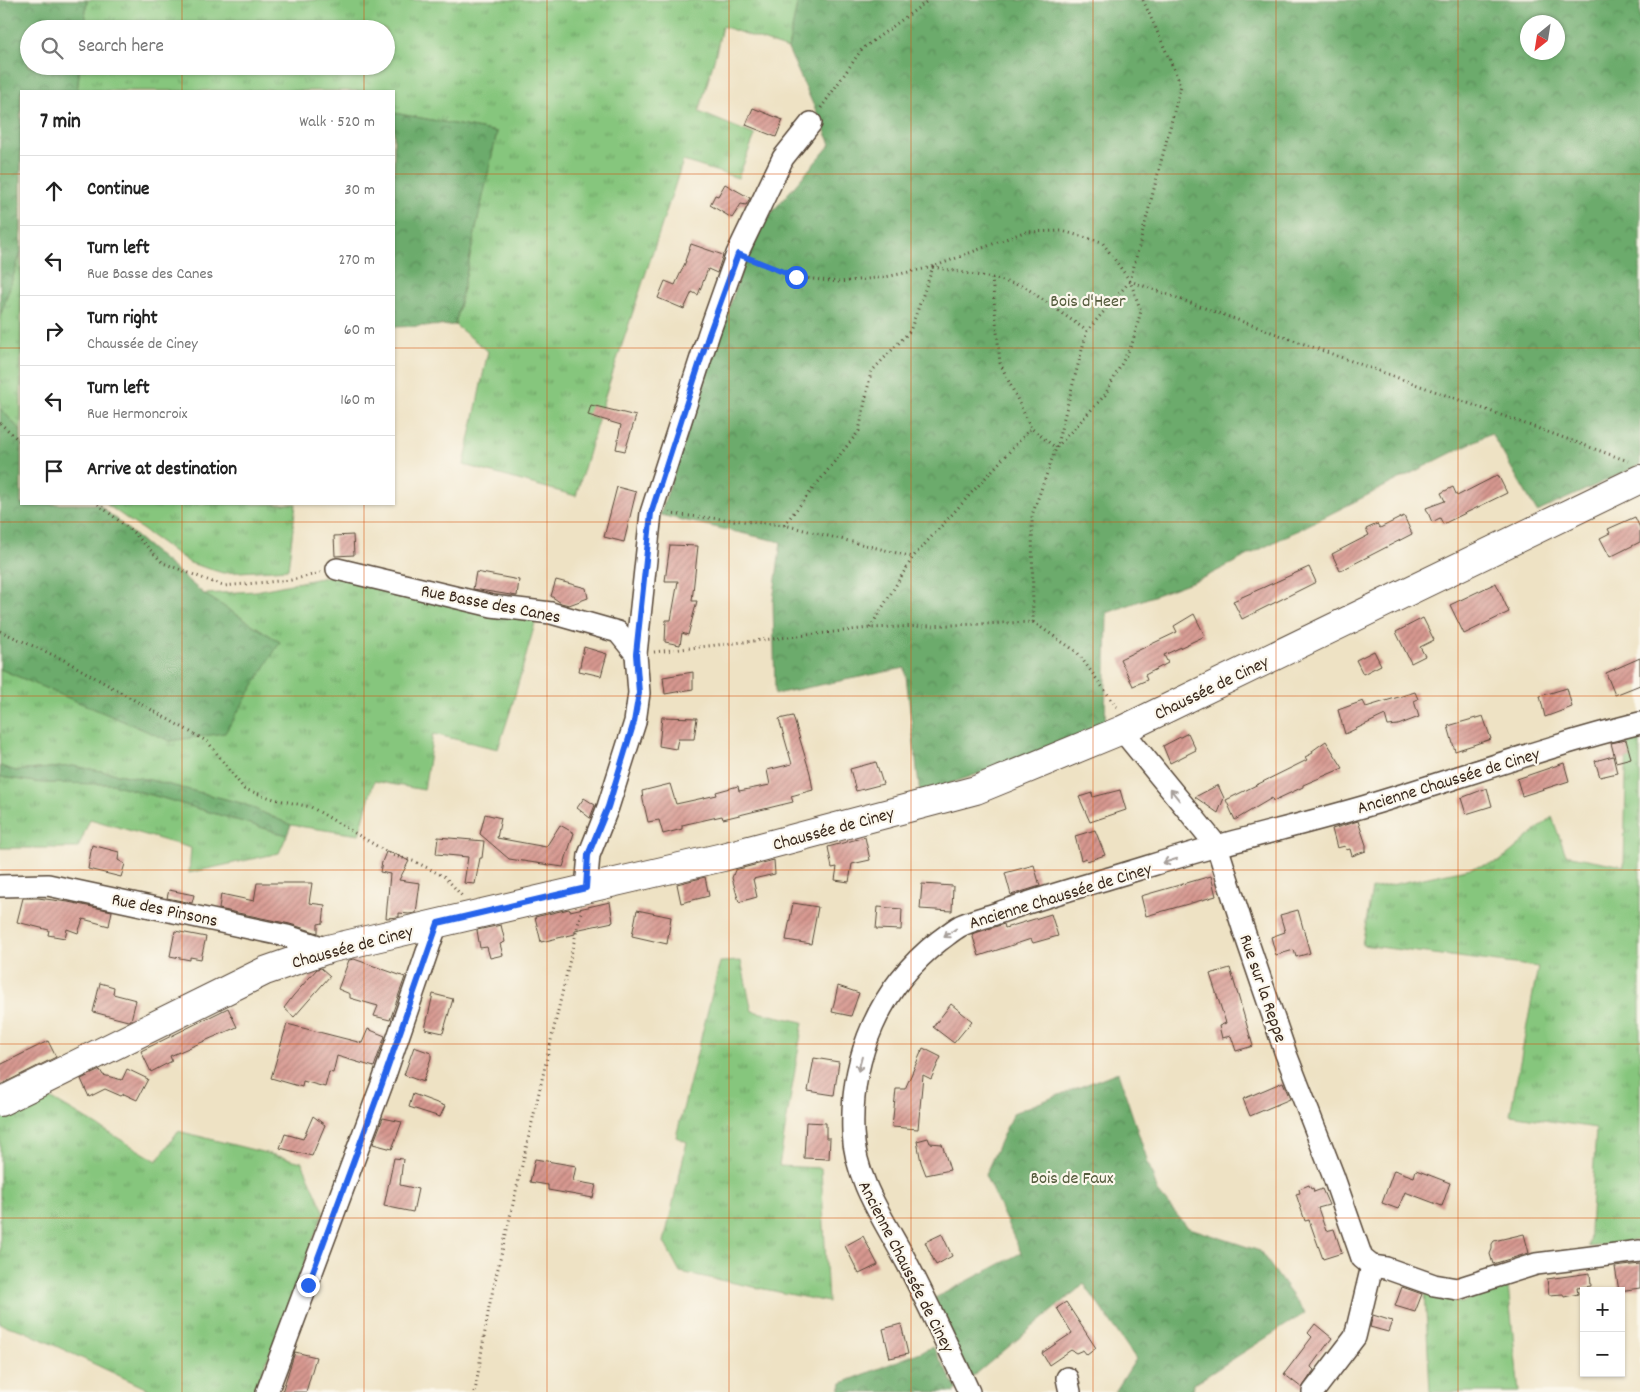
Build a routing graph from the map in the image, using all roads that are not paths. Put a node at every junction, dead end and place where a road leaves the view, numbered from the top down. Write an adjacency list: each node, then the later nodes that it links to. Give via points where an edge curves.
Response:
1 (810, 123): 4 (street, via 783,158 738,254 709,334 651,513)
2 (1635, 470): 6 (main road, Chaussée de Ciney)
3 (337, 569): 4 (street, Rue Basse des Canes, via 492,606 570,618 618,632)
4 (636, 654): 9 (street, via 639,693 634,722 608,807 588,855)
5 (1640, 723): 7 (street, Ancienne Chaussée de Ciney, via 1366,806)
6 (1127, 727): 7 (street, Rue sur la Reppe, one-way to 6); 9 (main road, Chaussée de Ciney, via 976,790 723,857)
7 (1217, 846): 14 (street, Rue sur la Reppe, via 1286,1054 1362,1258); 16 (street, Ancienne Chaussée de Ciney, one-way to 16, via 960,926 900,978 874,1023 857,1076 853,1132 856,1159 864,1183)
8 (0, 886): 11 (street, Rue des Pinsons, via 57,886 286,936)
9 (586, 888): 10 (main road, Chaussée de Ciney)
10 (438, 923): 11 (main road, Chaussée de Ciney); 15 (street)
11 (328, 949): 12 (main road, Chaussée de Ciney, via 265,971)
12 (0, 1102)
13 (1640, 1251): 14 (street, via 1536,1264 1457,1288 1434,1285)
14 (1372, 1266): 17 (street, via 1355,1337)
15 (268, 1392)
16 (969, 1392)
17 (1313, 1392)

